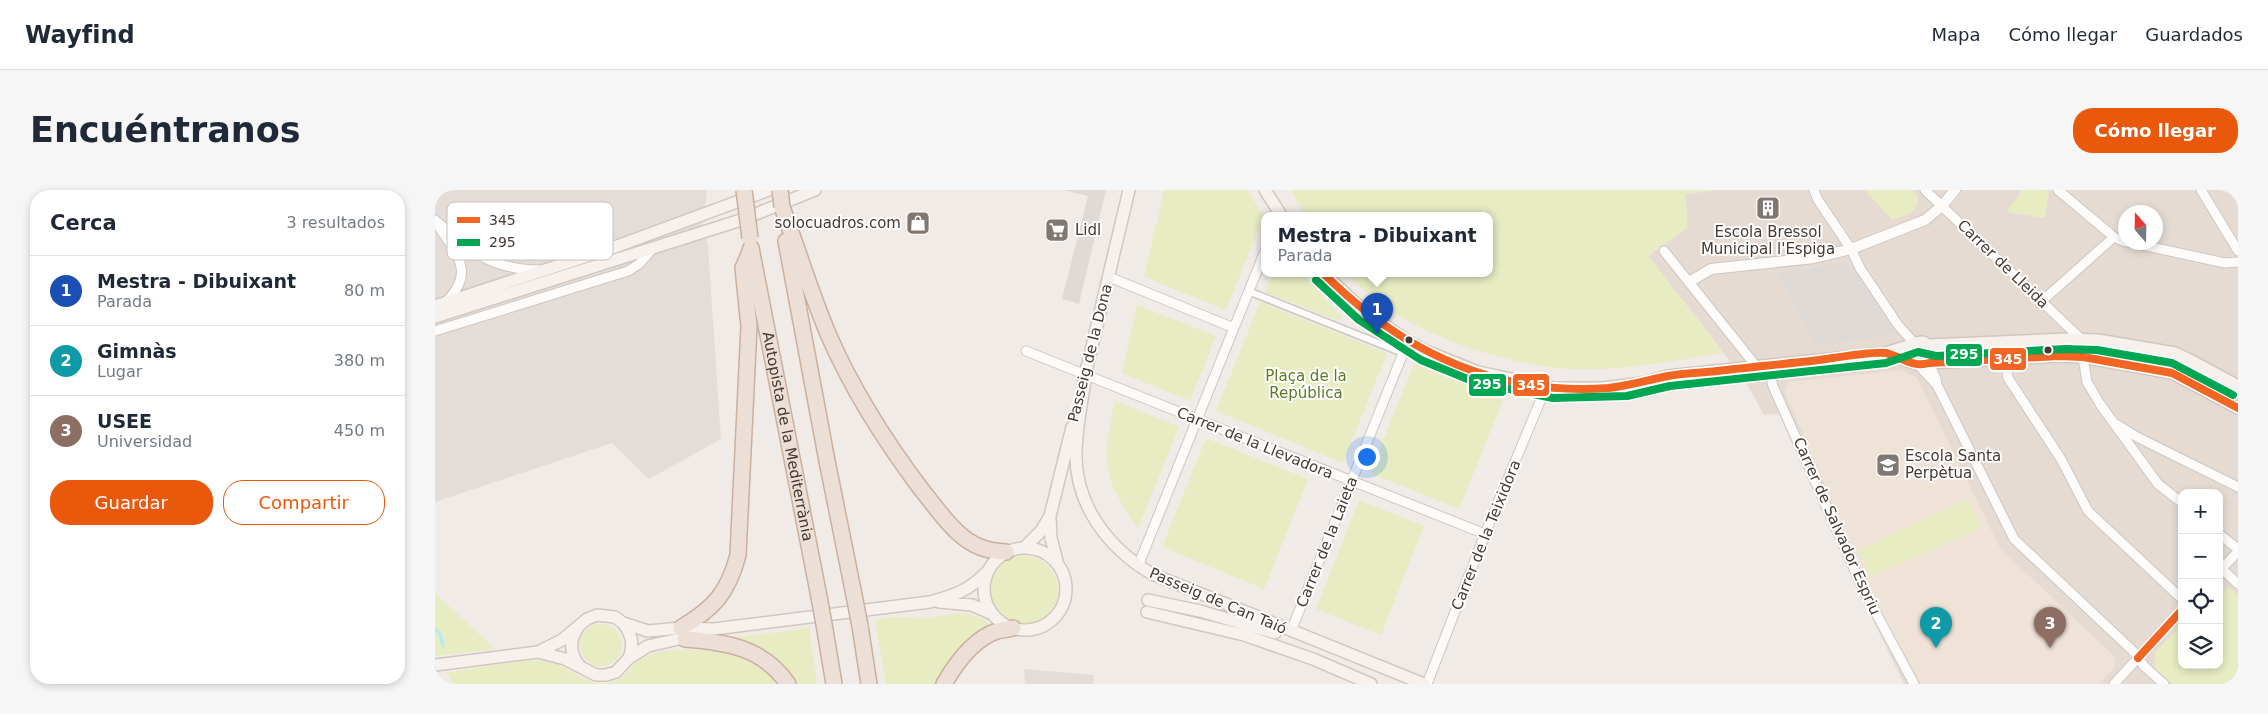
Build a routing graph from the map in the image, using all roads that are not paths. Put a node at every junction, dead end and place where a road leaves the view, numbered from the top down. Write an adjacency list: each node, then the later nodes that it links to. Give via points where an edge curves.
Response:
1 (744, 190): 20 (highway, Autopista de la Mediterrània, bridge)
2 (769, 190): 21 (main road)
3 (780, 190): 15 (highway, bridge)
4 (815, 190): 22 (main road, via 741,220)
5 (1129, 190): 33 (main road, Passeig de la Dona)
6 (1265, 190): 13 (main road)
7 (1814, 190): 23 (street)
8 (1925, 190): 12 (street, Carrer de Lleida)
9 (1955, 190): 12 (street)
10 (2058, 190): 17 (street)
11 (2201, 190): 26 (street)
12 (1942, 206): 23 (street, via 1925,220); 37 (street, Carrer de Lleida)
13 (1279, 212)
14 (435, 220): 16 (street); 18 (street)
15 (786, 226): 72 (highway, via 829,335 881,431 931,501 958,532 990,552); 96 (highway, bridge)
16 (447, 230)
17 (2114, 237): 19 (street); 37 (street)
18 (447, 239)
19 (2118, 239)
20 (751, 243): 87 (highway, via 743,268 749,326 738,555 731,578 719,599); 95 (highway, Autopista de la Mediterrània, bridge)
21 (613, 247)
22 (653, 248): 39 (main road); 41 (street, via 628,271)
23 (1851, 249): 35 (street, via 1815,258 1711,269); 44 (street, via 1860,268)
24 (2163, 250): 31 (street, via 2225,263)
25 (1664, 251): 35 (street, Carrer de Salvador Espriu)
26 (2238, 251)
27 (460, 260): 38 (street, via 461,283)
28 (488, 260): 32 (street, via 504,267)
29 (576, 260): 32 (main road)
30 (1261, 260): 36 (street)
31 (2238, 262)
32 (547, 270): 38 (main road)
33 (1109, 277): 40 (street); 54 (main road, Passeig de la Dona)
34 (1327, 277): 42 (main road, via 1365,312)
35 (1689, 282): 53 (street, Carrer de Salvador Espriu)
36 (1248, 291): 40 (street); 47 (street)
37 (2042, 301): 43 (street, Carrer de Lleida)
38 (440, 304)
39 (435, 317)
40 (1234, 328): 60 (street)
41 (435, 331)
42 (1408, 341): 47 (street, Carrer de la Laieta); 56 (main road, via 1478,372)
43 (2078, 343): 45 (main road); 49 (main road); 50 (street); 57 (main road, via 2175,354)
44 (1913, 344): 45 (main road, via 1923,342); 48 (main road); 52 (main road, via 1908,353)
45 (1929, 345): 52 (main road, via 1932,353)
46 (1026, 351): 54 (street, Carrer de la Llevadora)
47 (1403, 353): 64 (street, Carrer de la Laieta)
48 (1885, 353): 52 (main road); 53 (main road)
49 (2086, 353): 51 (main road); 58 (street, via 2177,363); 59 (main road, via 2172,373); 61 (street, via 2087,382)
50 (1942, 357): 51 (main road); 52 (main road); 55 (street)
51 (2005, 358): 79 (street, via 2008,378 2061,459 2088,511)
52 (1919, 363): 55 (street)
53 (1762, 366): 56 (main road, via 1668,376 1602,388); 99 (street, Carrer de Salvador Espriu, via 1862,587)
54 (1086, 374): 60 (street, Carrer de la Llevadora); 67 (main road, Passeig de la Dona); 74 (main road, Passeig de Can Taió, via 1076,452 1079,482 1087,505 1109,541)
55 (1937, 382): 90 (street, via 2014,538)
56 (1547, 386): 68 (street, Carrer de la Teixidora)
57 (2238, 386)
58 (2238, 395)
59 (2238, 408)
60 (1197, 419): 64 (street, Carrer de la Llevadora); 74 (street)
61 (2113, 422): 62 (street); 63 (street)
62 (2153, 445): 63 (street, via 2138,443 2133,446); 65 (street)
63 (2133, 451): 66 (street, via 2158,484)
64 (1351, 481): 68 (street, Carrer de la Llevadora); 86 (street, Carrer de la Laieta)
65 (2238, 487)
66 (2178, 500)
67 (1050, 516): 70 (main road, Passeig de la Dona); 73 (main road, Passeig de la Dona)
68 (1485, 534): 93 (street, Carrer de la Teixidora)
69 (2223, 537): 71 (street)
70 (1025, 547): 72 (main road); 73 (main road, via 1045,552)
71 (2238, 550): 75 (street)
72 (1006, 552): 76 (main road, via 993,562)
73 (1057, 562): 85 (main road, via 1065,578 1066,591 1057,615 1034,629)
74 (1138, 566): 86 (main road, Passeig de Can Taió)
75 (2223, 566)
76 (987, 572): 80 (main road, via 963,592); 81 (main road, via 984,592)
77 (2223, 572): 78 (street)
78 (2238, 584)
79 (2178, 595)
80 (930, 602): 81 (main road, via 972,605); 87 (main road)
81 (990, 613): 85 (main road)
82 (2178, 614): 90 (street)
83 (623, 623): 84 (main road, via 606,615 597,615); 87 (main road, via 648,631); 89 (main road, via 632,639)
84 (579, 625): 88 (main road, via 562,640); 92 (main road, via 573,634 572,650 578,664)
85 (1013, 628): 97 (highway, via 997,631 974,646 959,660)
86 (1291, 631): 93 (main road, Passeig de Can Taió)
87 (683, 634): 89 (main road, via 648,646); 94 (highway, via 745,648 769,664)
88 (538, 652): 91 (main road); 92 (main road, via 565,659)
89 (629, 658): 92 (main road, via 623,666 606,675)
90 (2138, 658): 100 (street); 101 (street)
91 (435, 665)
92 (586, 671)
93 (1421, 683): 98 (main road, Passeig de Can Taió, via 1399,680 1267,630 1148,606 1313,659)
94 (788, 684)
95 (834, 684)
96 (869, 684)
97 (944, 684)
98 (1371, 684)
99 (1914, 684)
100 (2114, 684)
101 (2163, 684)

